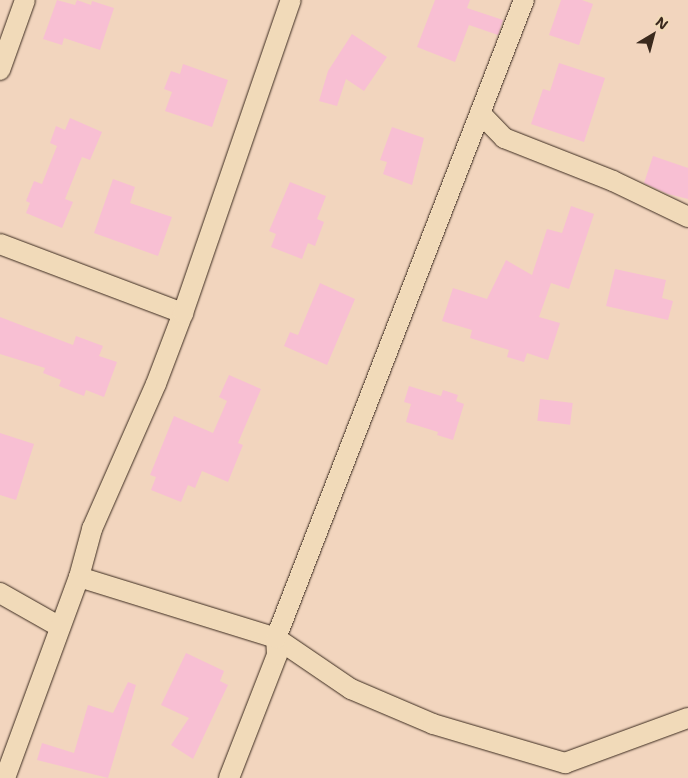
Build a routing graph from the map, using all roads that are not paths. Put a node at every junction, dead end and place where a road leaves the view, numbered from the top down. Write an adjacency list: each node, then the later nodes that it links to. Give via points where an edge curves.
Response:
1 (25, 0): 4 (street)
2 (524, 0): 5 (street)
3 (285, 2): 8 (street)
4 (0, 70)
5 (480, 113): 6 (street, via 504,138); 12 (street)
6 (688, 216)
7 (0, 244): 8 (street)
8 (184, 313): 9 (street, via 92,529)
9 (78, 577): 11 (street); 12 (street)
10 (0, 593): 11 (street)
11 (60, 627): 15 (street)
12 (276, 638): 14 (street, via 351,689 433,724); 16 (street, via 277,656)
13 (688, 718): 14 (street)
14 (562, 770)
15 (5, 778)
16 (229, 778)

